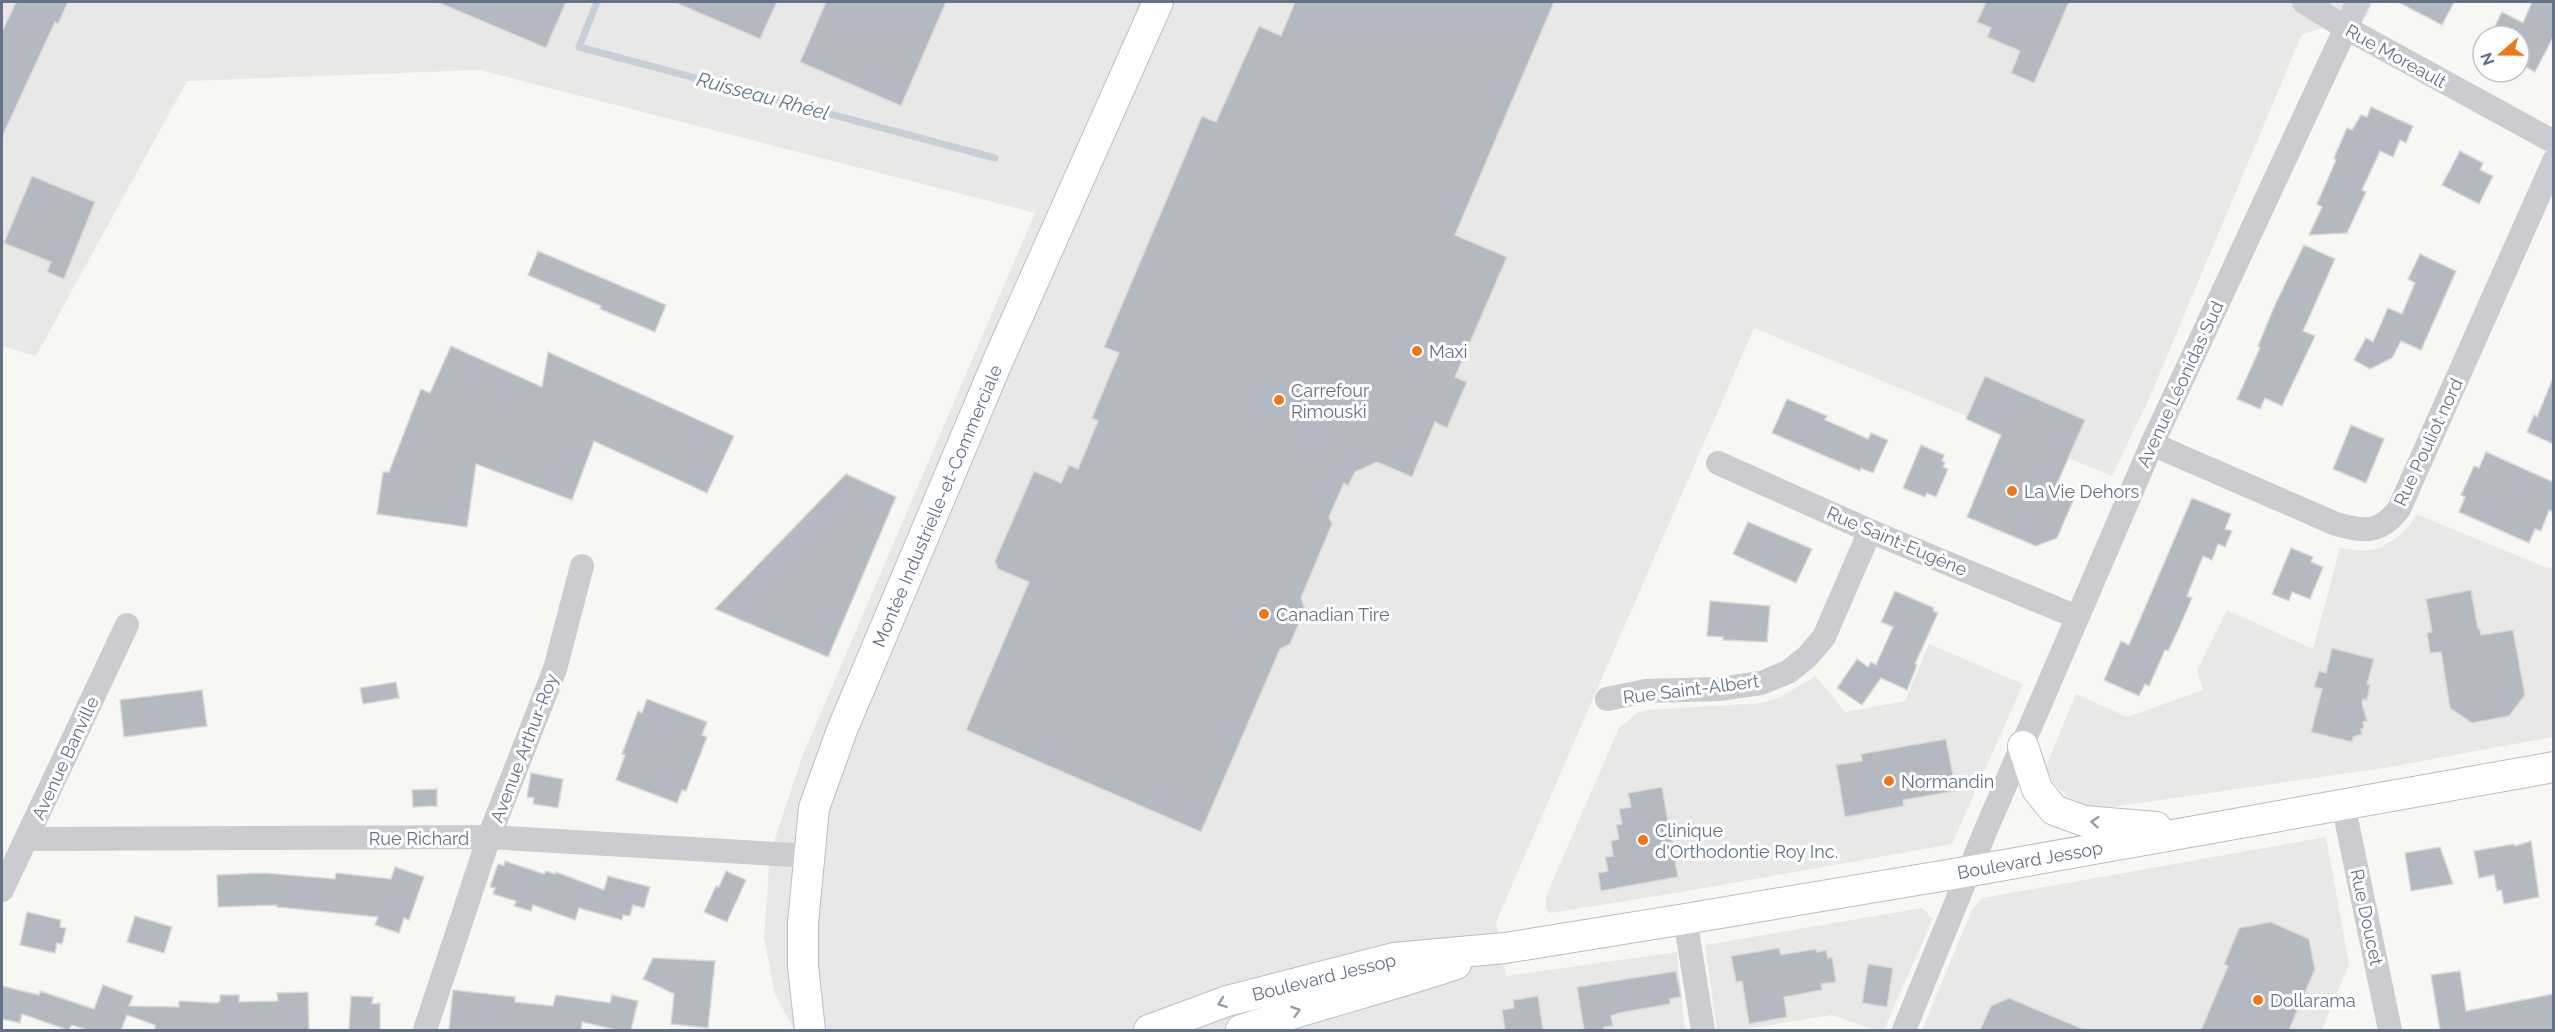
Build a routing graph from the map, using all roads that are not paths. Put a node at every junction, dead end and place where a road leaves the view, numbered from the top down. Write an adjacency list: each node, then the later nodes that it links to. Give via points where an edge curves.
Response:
1 (1158, 2): 20 (main road, Montée Industrielle-et-Commerciale, via 998,363 842,730 814,808)
2 (2304, 2): 4 (street, Rue Moreault)
3 (2358, 2): 4 (street, Avenue Léonidas Sud)
4 (2346, 28): 5 (street, Rue Moreault); 7 (street, Avenue Léonidas Sud)
5 (2553, 142)
6 (2553, 161): 7 (street, Rue Pouliot nord, via 2390,520 2358,531 2336,524)
7 (2152, 444): 11 (street, Avenue Léonidas Sud)
8 (1718, 463): 9 (street, Rue Saint-Eugène)
9 (1870, 531): 11 (street, Rue Saint-Eugène); 13 (street, Rue Saint-Albert, via 1824,637 1788,672 1761,683 1646,691)
10 (582, 566): 18 (street, Avenue Arthur-Roy, via 555,669)
11 (2077, 617): 14 (street, Avenue Léonidas Sud)
12 (127, 625): 19 (street, Avenue Banville)
13 (1607, 699)
14 (2023, 746): 17 (main road, one-way to 14, via 2084,821 2054,810 2037,789); 21 (street, Avenue Léonidas Sud)
15 (2553, 767): 16 (main road, Boulevard Jessop)
16 (2343, 804): 17 (main road, Boulevard Jessop); 31 (street, Rue Doucet)
17 (2195, 831): 21 (main road, Boulevard Jessop)
18 (489, 837): 19 (street, Rue Richard); 20 (street, Rue Richard); 25 (street, Avenue Arthur-Roy)
19 (27, 839): 22 (street, Avenue Banville)
20 (810, 856): 26 (main road, Montée Industrielle-et-Commerciale, via 803,966)
21 (1971, 871): 23 (main road, Boulevard Jessop); 30 (street, Avenue Léonidas Sud)
22 (2, 890)
23 (1685, 919): 24 (main road, Boulevard Jessop); 29 (street)
24 (1505, 948): 27 (main road, Boulevard Jessop, one-way to 27, via 1394,958 1227,1001); 28 (main road, Boulevard Jessop, one-way to 24)
25 (425, 1030)
26 (810, 1030)
27 (1149, 1030)
28 (1241, 1030)
29 (1703, 1030)
30 (1904, 1030)
31 (2390, 1030)

